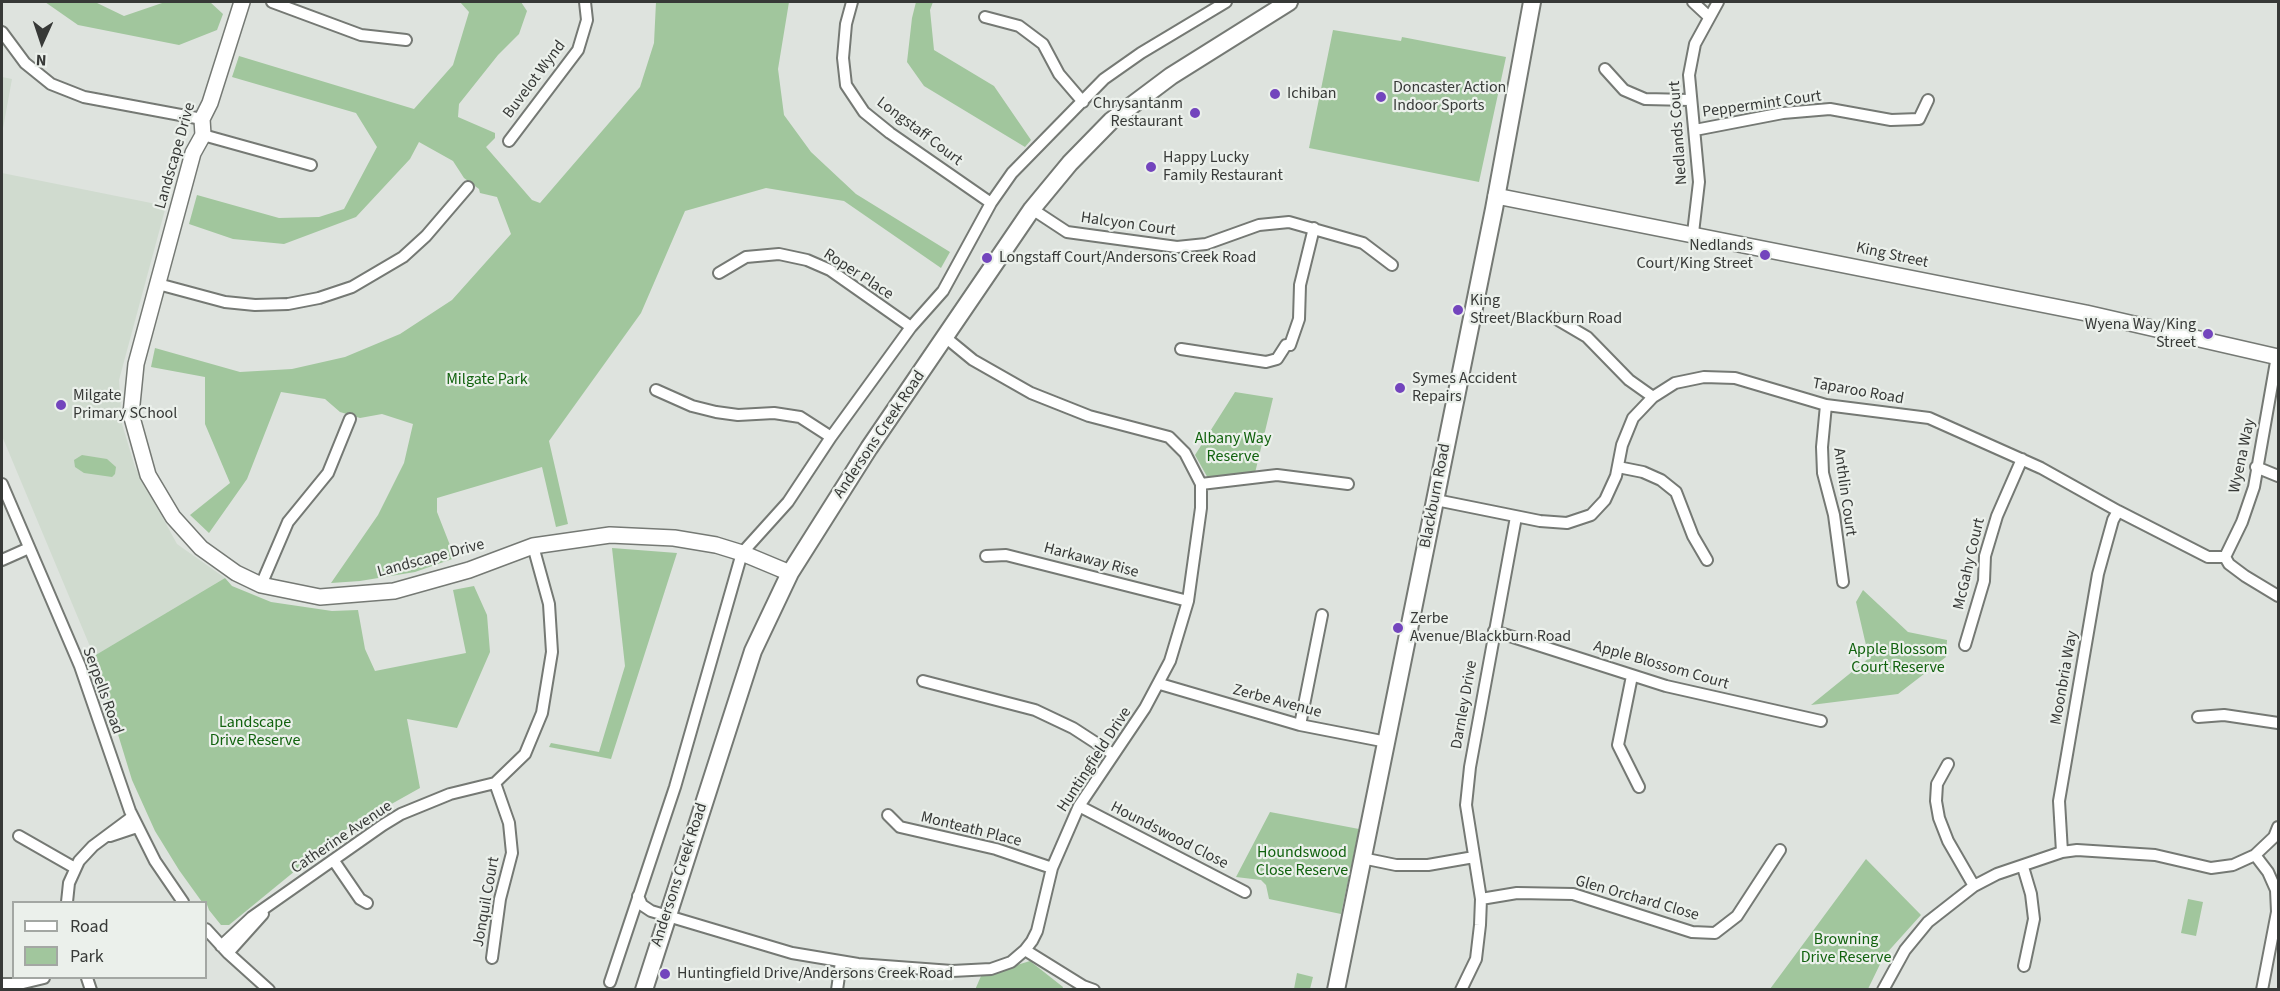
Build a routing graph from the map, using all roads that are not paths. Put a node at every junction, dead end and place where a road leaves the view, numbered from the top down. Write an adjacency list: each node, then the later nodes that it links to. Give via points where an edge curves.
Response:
1 (242, 2): 18 (street, Landscape Drive)
2 (272, 2): 13 (street, via 361,35)
3 (585, 2): 21 (street, Buvelot Wynd, via 587,20 578,50)
4 (852, 2): 25 (street, Longstaff Court, via 843,58 846,85 864,112)
5 (1226, 2): 17 (street, Andersons Creek Road, via 1104,79)
6 (1289, 2): 26 (main road, Andersons Creek Road, via 1171,76 1111,121)
7 (1533, 2): 24 (main road, Blackburn Road)
8 (1693, 2): 10 (street)
9 (1718, 2): 10 (street, Nedlands Court)
10 (1708, 16): 15 (street, Nedlands Court, via 1695,44 1689,75)
11 (985, 17): 17 (street, via 1019,26 1043,44 1059,74)
12 (2, 32): 18 (street, via 25,63 51,84 84,97)
13 (406, 40)
14 (1605, 69): 15 (street, via 1623,90 1645,99)
15 (1690, 100): 19 (street, Nedlands Court)
16 (1928, 100): 19 (street, Peppermint Court, via 1919,118 1891,120 1830,109 1783,113)
17 (1083, 102): 25 (street, Andersons Creek Road, via 1012,173)
18 (202, 119): 20 (street, Landscape Drive)
19 (1695, 130): 28 (street, Nedlands Court, via 1700,182)
20 (203, 135): 22 (street); 31 (street, Landscape Drive, via 193,153)
21 (509, 141)
22 (311, 165)
23 (468, 188): 31 (street, via 403,257 352,287 319,298 255,305 225,302)
24 (1496, 196): 28 (street, King Street); 49 (main road, Blackburn Road)
25 (991, 203): 33 (street, Andersons Creek Road, via 943,291)
26 (1032, 209): 27 (street, Halcyon Court, via 1067,232 1177,247 1206,244 1259,225 1289,222); 34 (main road, Andersons Creek Road)
27 (1314, 228): 29 (street, Halcyon Court, via 1363,243); 35 (street, via 1300,285 1299,319 1290,345 1286,345 1278,359 1266,362)
28 (1693, 233): 36 (street, King Street)
29 (1392, 265)
30 (719, 273): 33 (street, Roper Place, via 746,257 779,254 807,260 830,270)
31 (158, 284): 61 (street, Landscape Drive, via 136,364 131,414 148,475 173,517 201,548)
32 (1553, 317): 38 (street, via 1587,337 1629,380)
33 (911, 327): 41 (street, Andersons Creek Road)
34 (945, 337): 47 (street, Huntingfield Drive, via 974,360 1031,393 1089,416 1169,437 1185,453); 59 (main road, Andersons Creek Road)
35 (1181, 349)
36 (2278, 356): 44 (street, Wyena Way)
37 (656, 390): 41 (street, via 716,412 774,412 800,417)
38 (1653, 397): 39 (street, Taparoo Road, via 1675,383 1704,377 1735,378); 43 (street, Taparoo Road, via 1633,418)
39 (1826, 405): 42 (street, Taparoo Road, via 1929,418); 60 (street, Anthlin Court, via 1823,473 1834,515)
40 (350, 419): 61 (street, via 328,473 288,522)
41 (831, 436): 54 (street, Andersons Creek Road, via 788,502)
42 (2022, 459): 50 (street, Taparoo Road); 66 (street, McGahy Court, via 1997,516 1985,556 1984,581)
43 (1618, 467): 51 (street, Taparoo Road, via 1605,500 1591,515 1567,523); 58 (street, via 1643,472 1676,492)
44 (2256, 467): 45 (street); 56 (street, Wyena Way, via 2242,522)
45 (2278, 476)
46 (2, 484): 53 (street, Serpells Road)
47 (1201, 484): 48 (street, via 1277,476); 63 (street, Huntingfield Drive)
48 (1348, 484)
49 (1436, 500): 51 (street, Taparoo Road); 74 (main road, Blackburn Road)
50 (2118, 511): 56 (street, Taparoo Road, via 2208,556); 87 (street, Moonbria Way, via 2098,574 2059,801)
51 (1516, 517): 65 (street, Darnley Drive)
52 (533, 546): 54 (street, Landscape Drive, via 610,535 674,538); 61 (street, Landscape Drive, via 469,570 394,591 320,597); 77 (street, via 549,604 552,652 542,713 525,754)
53 (29, 548): 57 (street); 81 (street, Serpells Road, via 80,666)
54 (742, 553): 59 (street, Landscape Drive); 97 (street, Andersons Creek Road, via 675,787)
55 (986, 556): 63 (street, Harkaway Rise, via 1006,555)
56 (2225, 557): 62 (street, Taparoo Road, via 2245,576)
57 (2, 560)
58 (1707, 560)
59 (790, 573): 102 (main road, Andersons Creek Road, via 753,651)
60 (1843, 582)
61 (261, 585)
62 (2278, 596)
63 (1188, 601): 69 (street, Huntingfield Drive)
64 (1322, 615): 73 (street)
65 (1494, 631): 67 (street, Apple Blossom Court); 89 (street, Darnley Drive, via 1466,805)
66 (1965, 645)
67 (1632, 676): 71 (street, Apple Blossom Court); 78 (street, via 1618,745)
68 (923, 681): 75 (street, via 1035,710)
69 (1160, 684): 73 (street, Zerbe Avenue); 75 (street, Huntingfield Drive)
70 (2198, 717): 72 (street, via 2224,715)
71 (1821, 721)
72 (2278, 723)
73 (1300, 725): 74 (street, Zerbe Avenue)
74 (1387, 742): 90 (main road, Blackburn Road)
75 (1113, 754): 79 (street, Huntingfield Drive)
76 (1948, 764): 95 (street, via 1937,784 1939,818)
77 (495, 783): 91 (street, Catherine Avenue, via 450,794 401,814); 106 (street, Jonquil Court, via 509,824 512,853 500,899)
78 (1639, 787)
79 (1079, 806): 94 (street, Huntingfield Drive); 96 (street, Houndswood Close)
80 (888, 815): 94 (street, Monteath Place, via 900,827 996,849)
81 (132, 817): 82 (street, Serpells Road); 85 (street)
82 (137, 827): 85 (street); 100 (street, Serpells Road)
83 (2278, 827): 88 (street, via 2274,837)
84 (19, 836): 93 (street)
85 (107, 837): 93 (street, via 85,854)
86 (1780, 850): 98 (street, Glen Orchard Close, via 1737,916 1715,933 1692,932 1573,894 1517,893)
87 (2062, 852): 88 (street, via 2110,850 2211,868 2233,865); 92 (street)
88 (2255, 855): 119 (street, via 2276,890 2277,912)
89 (1474, 857): 90 (street, via 1428,865 1396,865); 98 (street, Darnley Drive)
90 (1362, 858): 116 (main road, Blackburn Road)
91 (334, 861): 101 (street, via 360,899); 104 (street, Catherine Avenue, via 273,903)
92 (2023, 867): 95 (street); 108 (street, via 2034,919)
93 (75, 868): 99 (street)
94 (1052, 868): 105 (street, Huntingfield Drive, via 1037,931)
95 (1974, 886): 118 (street, via 1928,922 1905,950)
96 (1245, 892)
97 (638, 896): 102 (street, via 646,909); 110 (street, Andersons Creek Road)
98 (1481, 899): 117 (street, Darnley Drive, via 1476,959)
99 (67, 901)
100 (182, 901)
101 (367, 903)
102 (667, 915): 107 (street, via 792,953); 113 (main road, Andersons Creek Road)
103 (207, 930): 104 (street)
104 (224, 950): 112 (street)
105 (1026, 950): 107 (street, via 1001,967 977,970); 115 (street)
106 (492, 958)
107 (841, 962): 114 (street)
108 (2024, 966)
109 (41, 979): 111 (street)
110 (610, 982)
111 (2, 984)
112 (269, 990)
113 (644, 990)
114 (837, 990)
115 (1094, 990)
116 (1336, 990)
117 (1461, 990)
118 (1883, 990)
119 (2262, 990)

